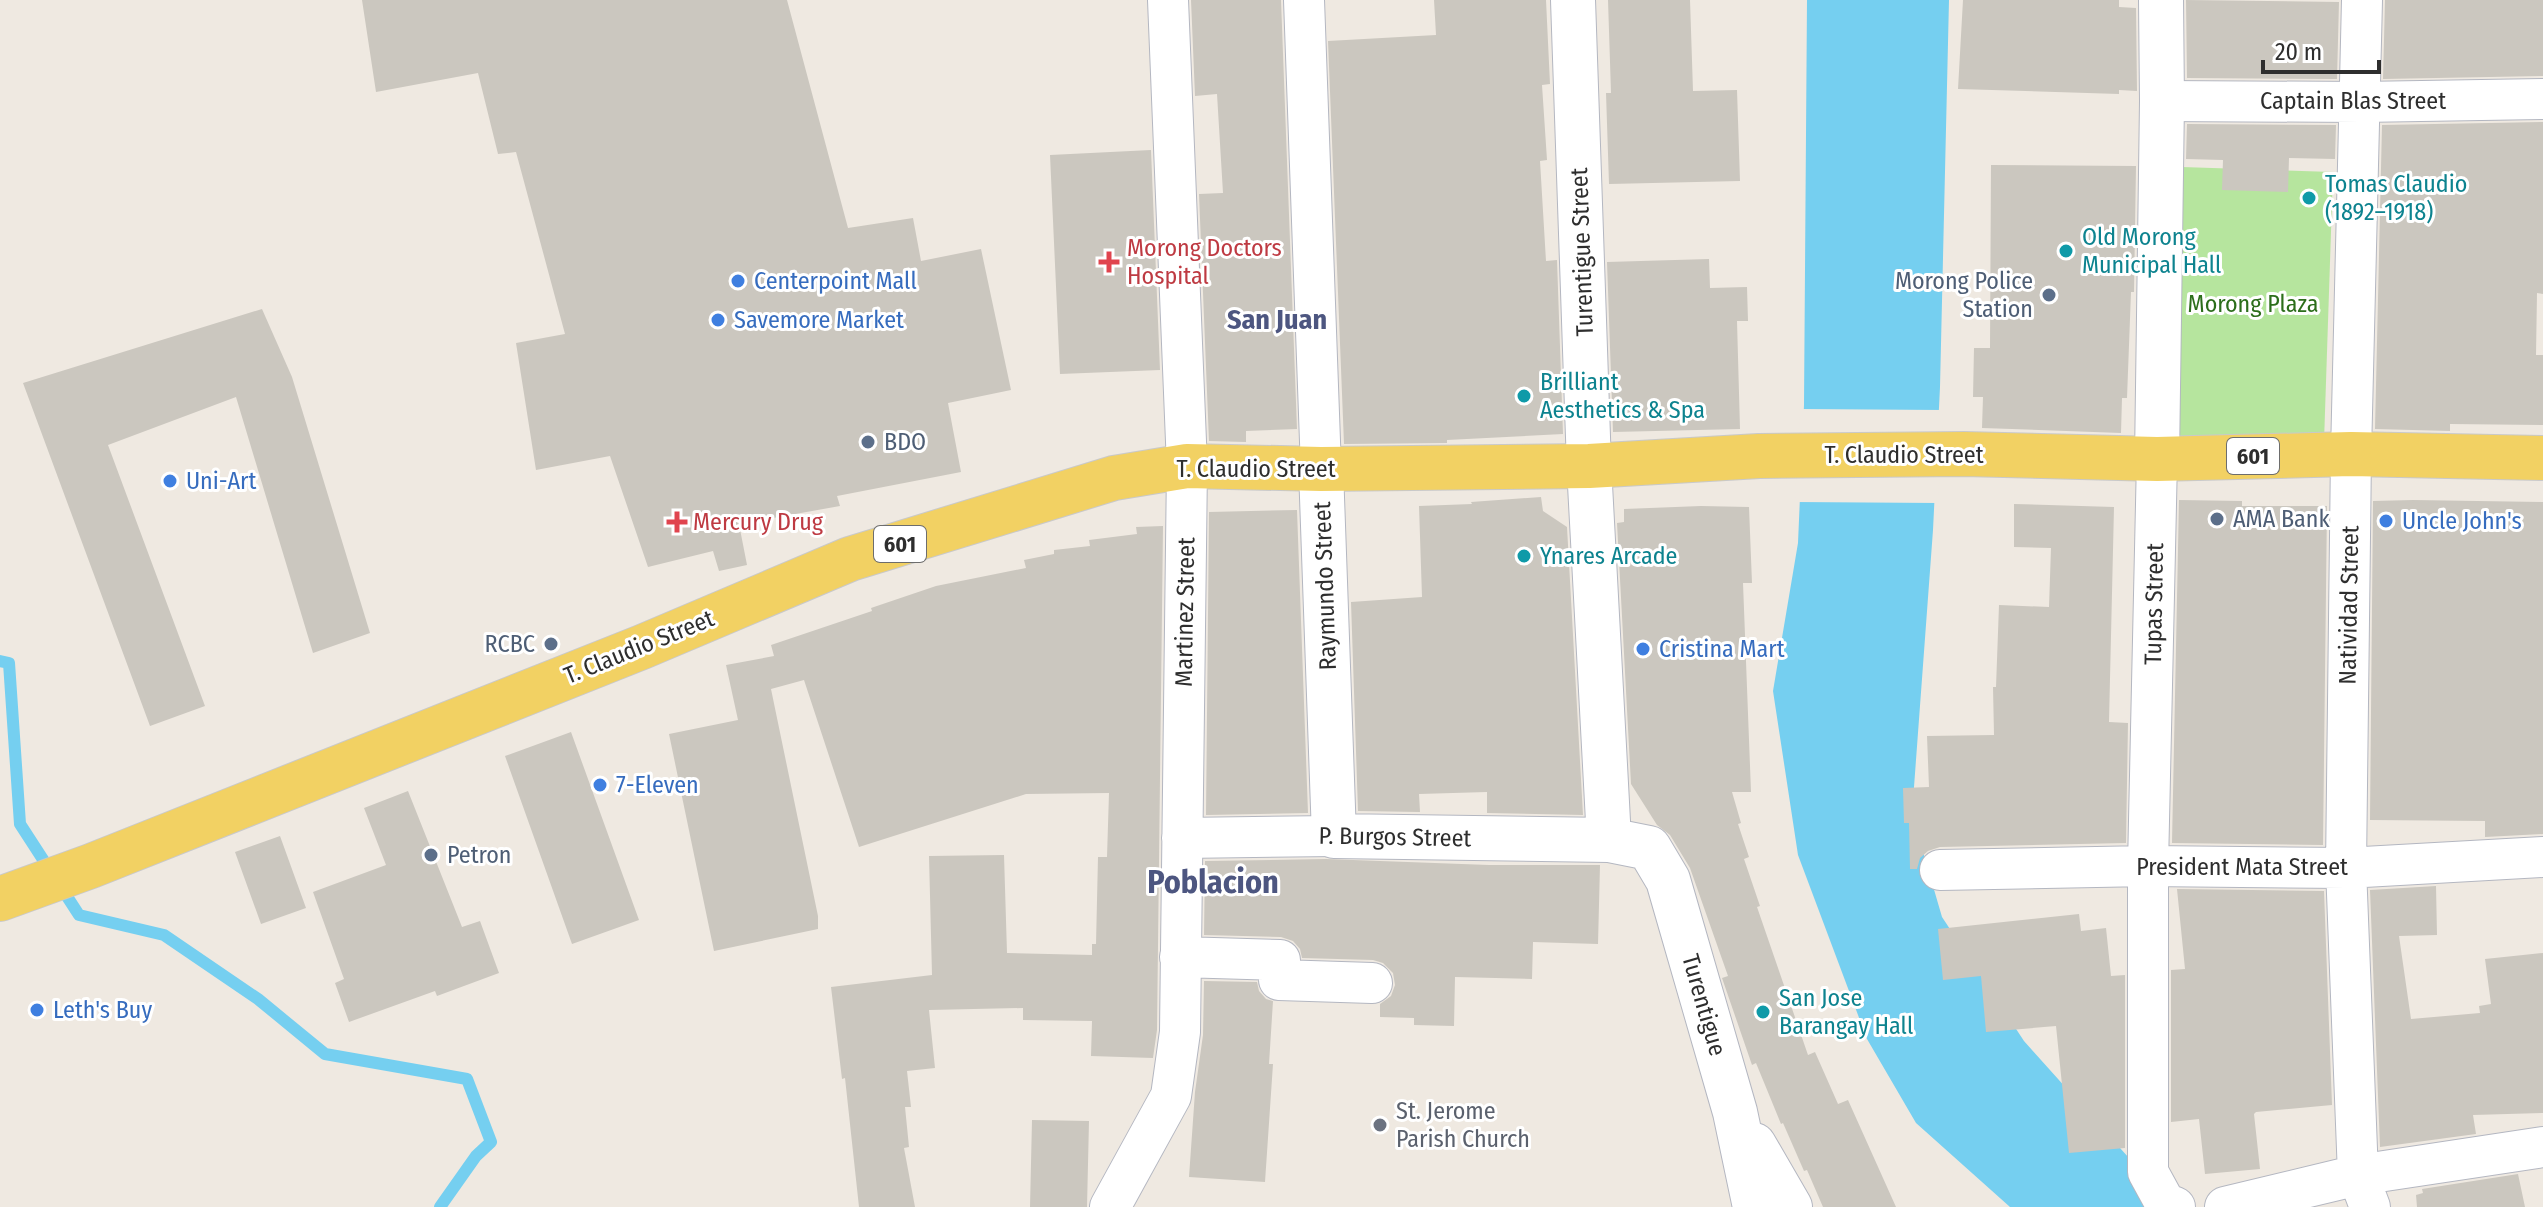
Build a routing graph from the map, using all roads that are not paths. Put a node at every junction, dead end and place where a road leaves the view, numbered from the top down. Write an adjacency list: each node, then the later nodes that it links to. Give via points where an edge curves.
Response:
1 (1168, 0): 12 (street, Martinez Street)
2 (1304, 0): 14 (street, Raymundo Street)
3 (1573, 0): 13 (street, Turentigue Street)
4 (2161, 0): 7 (street, Tupas Street)
5 (2362, 0): 8 (street, Natividad Street)
6 (2543, 99): 8 (street, Captain Blas Street)
7 (2162, 101): 8 (street, Captain Blas Street); 11 (street, Tupas Street)
8 (2361, 102): 9 (street, Natividad Street)
9 (2351, 454): 10 (main road, T. Claudio Street / 601); 11 (main road, T. Claudio Street / 601); 20 (street, Natividad Street)
10 (2543, 458)
11 (2157, 459): 13 (main road, T. Claudio Street / 601, via 1759,456); 19 (street, Tupas Street)
12 (1187, 466): 14 (main road, T. Claudio Street / 601); 16 (street, Martinez Street); 22 (main road, T. Claudio Street / 601, via 1114,478 850,559 642,647)
13 (1589, 466): 14 (main road, T. Claudio Street / 601); 17 (street, Turentigue Street)
14 (1321, 469): 15 (street, Raymundo Street)
15 (1334, 836): 16 (street, P. Burgos Street); 17 (street, P. Burgos Street)
16 (1182, 838): 23 (street, Martinez Street)
17 (1609, 840): 25 (street, Turentigue, via 1649,848 1668,880)
18 (2543, 857): 20 (street, President Mata Street)
19 (2148, 866): 20 (street, President Mata Street); 21 (street, President Mata Street); 28 (street, Tupas Street, via 2148,1172)
20 (2346, 868): 27 (street, Natividad Street)
21 (1940, 870)
22 (11, 895)
23 (1180, 957): 24 (street, via 1280,960 1279,980); 29 (street, Martinez Street, via 1180,1032 1171,1096)
24 (1372, 983)
25 (1735, 1112): 30 (street, Turentigue); 31 (street)
26 (2543, 1147): 27 (street)
27 (2364, 1191): 32 (street)
28 (2170, 1205)
29 (1110, 1207)
30 (1755, 1207)
31 (1790, 1207)
32 (2225, 1207)

